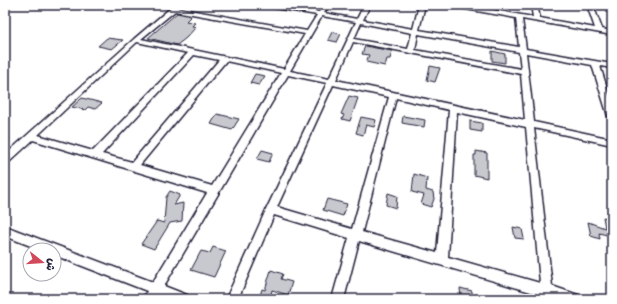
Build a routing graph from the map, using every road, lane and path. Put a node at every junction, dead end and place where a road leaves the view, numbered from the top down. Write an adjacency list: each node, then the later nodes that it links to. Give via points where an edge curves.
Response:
1 (268, 5): 9 (street)
2 (326, 5): 11 (street)
3 (367, 5): 14 (street)
4 (422, 5): 16 (street)
5 (454, 5): 10 (street)
6 (534, 5): 13 (street)
7 (590, 5): 15 (street)
8 (176, 7): 18 (street); 19 (street)
9 (293, 7): 11 (street)
10 (482, 7): 12 (street)
11 (321, 14): 14 (street); 18 (street)
12 (519, 16): 13 (street); 21 (street)
13 (537, 20): 15 (street)
14 (359, 21): 16 (street); 20 (street)
15 (599, 30): 17 (street)
16 (415, 31): 21 (street); 22 (street)
17 (612, 32)
18 (309, 33): 27 (street)
19 (136, 40): 23 (street); 34 (street)
20 (350, 40): 22 (street); 29 (street)
21 (523, 50): 25 (street); 28 (street)
22 (411, 51): 28 (street)
23 (193, 52): 24 (street); 36 (street)
24 (224, 59): 27 (street); 38 (street)
25 (595, 63): 26 (street); 32 (street)
26 (612, 66)
27 (286, 72): 29 (street); 39 (street)
28 (524, 72): 33 (street)
29 (331, 82): 30 (street); 40 (street)
30 (393, 95): 31 (street); 42 (street)
31 (453, 108): 33 (street); 43 (street)
32 (612, 116)
33 (530, 124): 35 (street); 45 (street)
34 (32, 136): 36 (street); 37 (street)
35 (612, 142)
36 (95, 155): 38 (street)
37 (5, 160)
38 (134, 166): 39 (street)
39 (214, 191): 44 (street)
40 (271, 210): 42 (street); 47 (street)
41 (5, 231): 44 (street)
42 (356, 235): 43 (street); 48 (street)
43 (442, 260): 45 (street)
44 (152, 294): 46 (street)
45 (547, 295): 49 (street)
46 (183, 299)
47 (232, 299)
48 (338, 299)
49 (574, 299)

